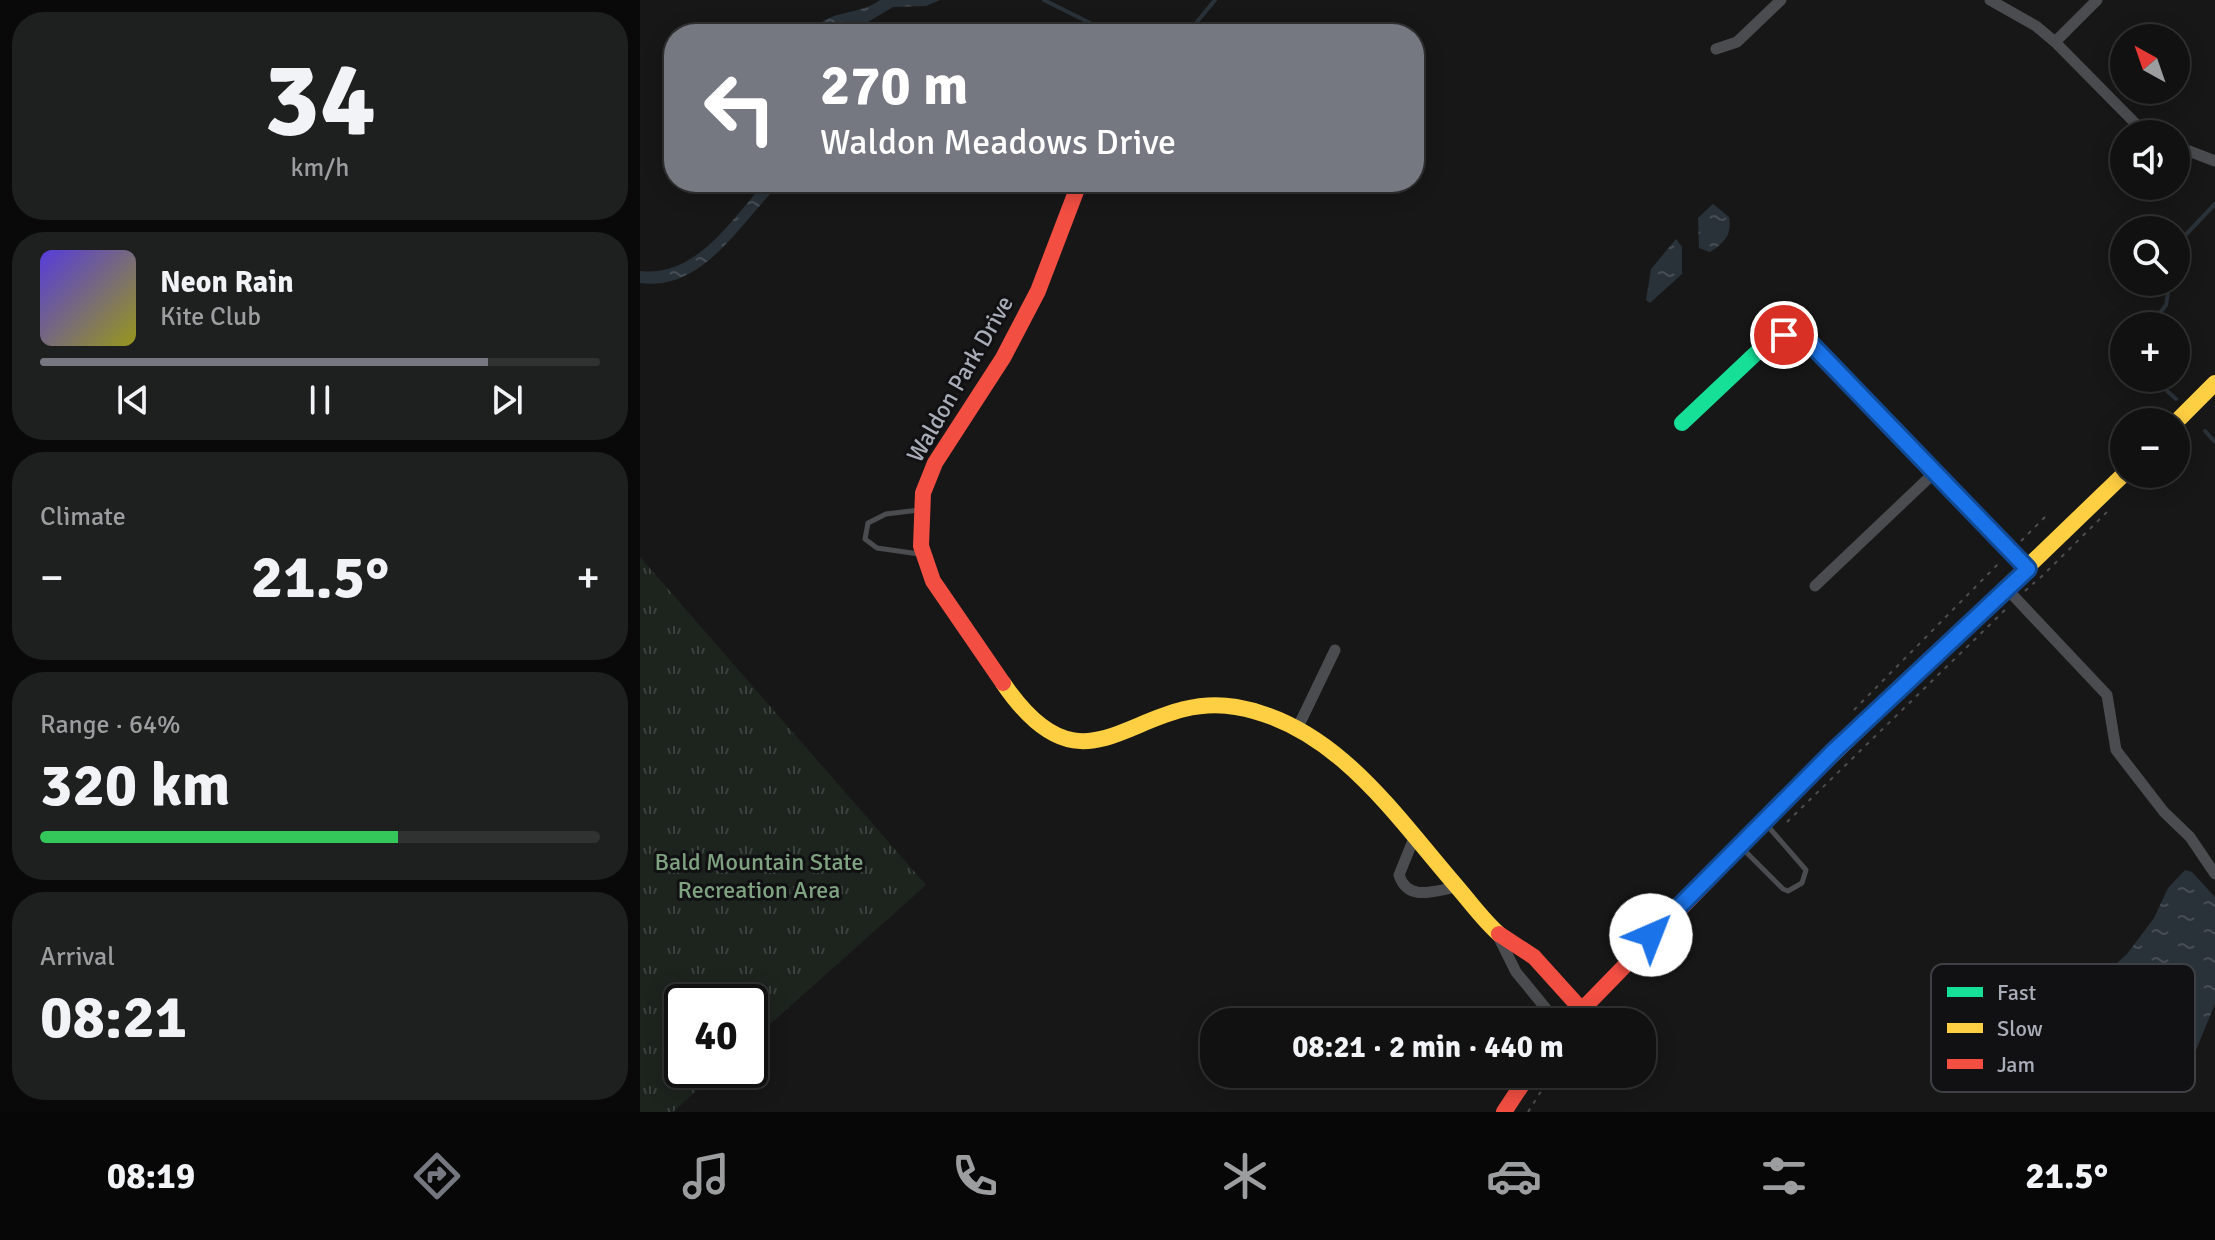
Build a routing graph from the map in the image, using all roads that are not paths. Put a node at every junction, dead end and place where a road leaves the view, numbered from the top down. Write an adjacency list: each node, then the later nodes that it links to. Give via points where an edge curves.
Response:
1 (1781, 0): 5 (street, via 1737,42)
2 (1990, 0): 4 (street)
3 (2097, 0): 4 (street)
4 (2055, 42): 6 (street)
5 (1716, 49)
6 (2132, 120)
7 (2190, 151): 8 (street)
8 (2215, 161)
9 (1076, 192): 15 (street, Waldon Park Drive, via 1038,291 989,382 935,463)
10 (2215, 383): 11 (street)
11 (2190, 408)
12 (1682, 423): 13 (street, via 1766,343 1798,336)
13 (1935, 472): 17 (street); 18 (street)
14 (2110, 488): 17 (street)
15 (921, 509): 16 (street, Waldon Park Drive); 16 (lane, via 886,514 868,523 865,539 877,548)
16 (924, 554): 21 (street, Waldon Park Drive, via 933,581 1023,713 1065,741 1093,742 1204,708 1235,707)
17 (2028, 569): 19 (street)
18 (1815, 586)
19 (2012, 594): 22 (street); 25 (street, via 2107,695 2116,750)
20 (1335, 650): 21 (street)
21 (1298, 727): 23 (street, Waldon Park Drive, via 1335,752)
22 (1769, 828): 24 (street); 24 (lane, via 1806,870 1796,889 1783,889)
23 (1414, 838): 26 (street, Waldon Park Drive); 26 (street, via 1399,875 1406,890 1413,894)
24 (1739, 846): 30 (street)
25 (2215, 874)
26 (1456, 887): 27 (street, Waldon Park Drive)
27 (1496, 932): 28 (street, Waldon Park Drive, via 1516,972); 29 (street, Waldon Park Drive, via 1534,957)
28 (1546, 1008)
29 (1570, 1008)
30 (1584, 1008)
31 (1520, 1088): 32 (street)
32 (1504, 1112)

